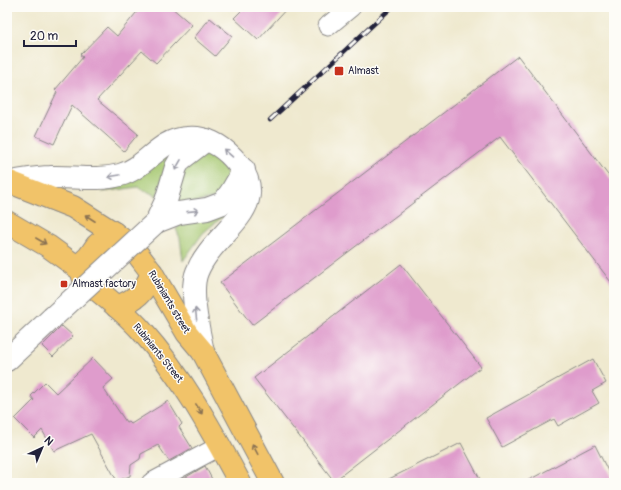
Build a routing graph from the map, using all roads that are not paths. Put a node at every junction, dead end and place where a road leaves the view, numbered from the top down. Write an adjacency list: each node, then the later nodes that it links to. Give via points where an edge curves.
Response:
1 (351, 7): 2 (street)
2 (328, 26)
3 (206, 140): 4 (street, one-way to 3, via 230,155 213,142); 5 (street, one-way to 5, via 187,138 165,145 131,172 118,176 50,177); 7 (street, one-way to 7, via 176,166 166,201)
4 (244, 170): 7 (street, one-way to 4, via 179,213 207,209 222,203); 12 (street, one-way to 4, via 196,316 196,273 204,258 249,201 250,190)
5 (9, 182): 8 (main road, Rubiniants street, one-way to 5, via 73,207)
6 (7, 222): 9 (main road, Rubiniants Street, one-way to 9, via 48,246)
7 (156, 222): 13 (street, bridge)
8 (114, 233): 9 (main road, via 99,243 91,256 84,261 86,269); 10 (main road, Rubiniants street, via 133,248)
9 (81, 270): 11 (main road, Rubiniants Street, via 84,278)
10 (152, 273): 11 (main road, via 146,287 134,300); 12 (main road, Rubiniants street, via 187,333)
11 (117, 307): 14 (main road, Rubiniants Street, one-way to 14, via 140,329 178,376 202,412)
12 (203, 352): 17 (main road, Rubiniants street, one-way to 12)
13 (7, 360)
14 (220, 446): 15 (street); 16 (main road, Rubiniants Street)
15 (151, 483)
16 (240, 483)
17 (273, 483)

